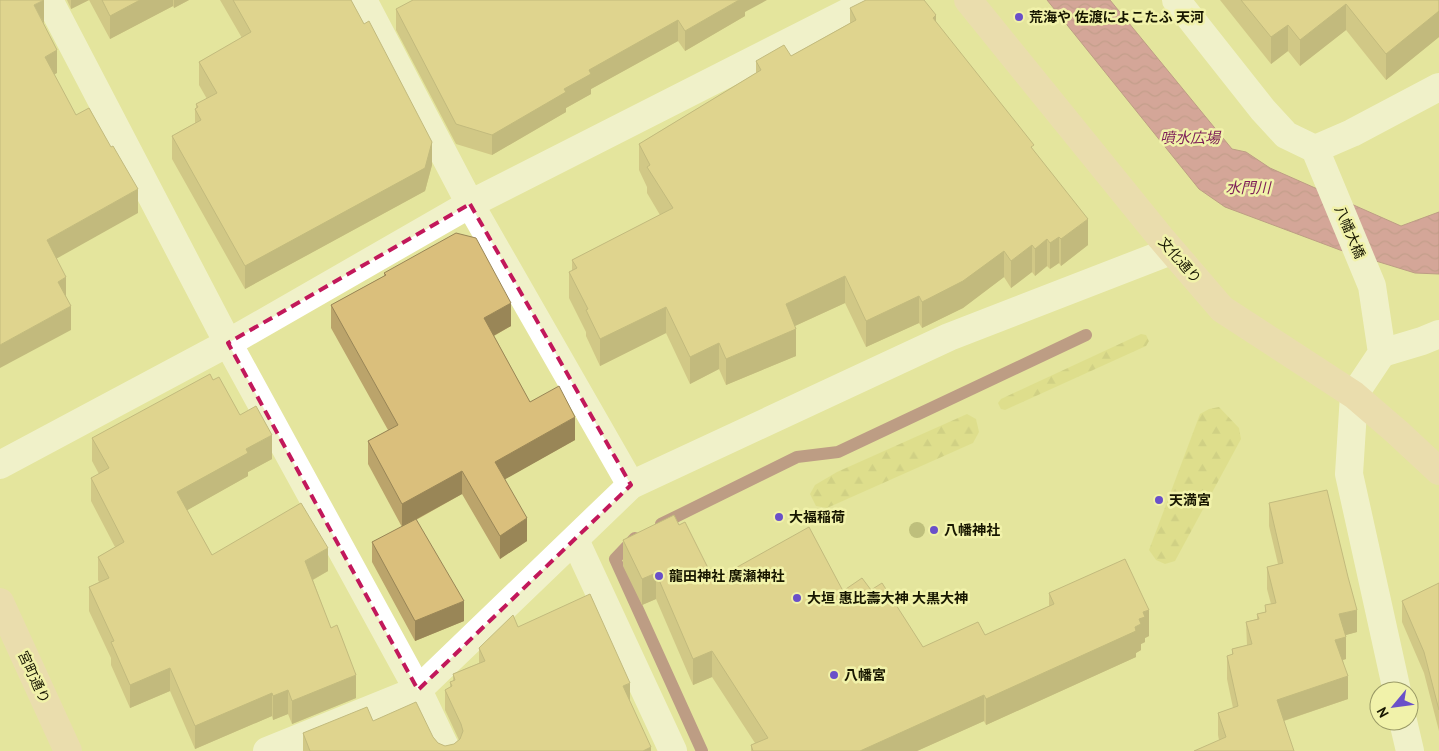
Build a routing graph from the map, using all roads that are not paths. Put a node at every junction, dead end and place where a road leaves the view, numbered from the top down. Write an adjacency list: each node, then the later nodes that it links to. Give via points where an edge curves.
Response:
1 (49, 0): 11 (street)
2 (363, 0): 8 (street)
3 (872, 0): 8 (street)
4 (968, 0): 9 (street, 文化通り)
5 (1176, 0): 7 (street, via 1286,135)
6 (1439, 87): 7 (street)
7 (1315, 149): 12 (street, 八幡大橋, via 1372,286)
8 (470, 204): 11 (street); 16 (street)
9 (1172, 251): 13 (street, 文化通り, via 1222,309); 16 (street, via 950,337)
10 (1439, 334): 12 (street)
11 (228, 343): 14 (street); 20 (street)
12 (1382, 353): 13 (street)
13 (1354, 396): 15 (street, 文化通り); 19 (street, via 1349,474)
14 (0, 465)
15 (1439, 471)
16 (631, 485): 17 (street)
17 (575, 540): 20 (street); 25 (street)
18 (0, 602): 22 (street, 宮町通り)
19 (1395, 681)
20 (418, 690): 23 (street); 24 (street)
21 (1405, 731): 26 (street)
22 (68, 751)
23 (267, 751)
24 (447, 751)
25 (673, 751)
26 (1410, 751)

